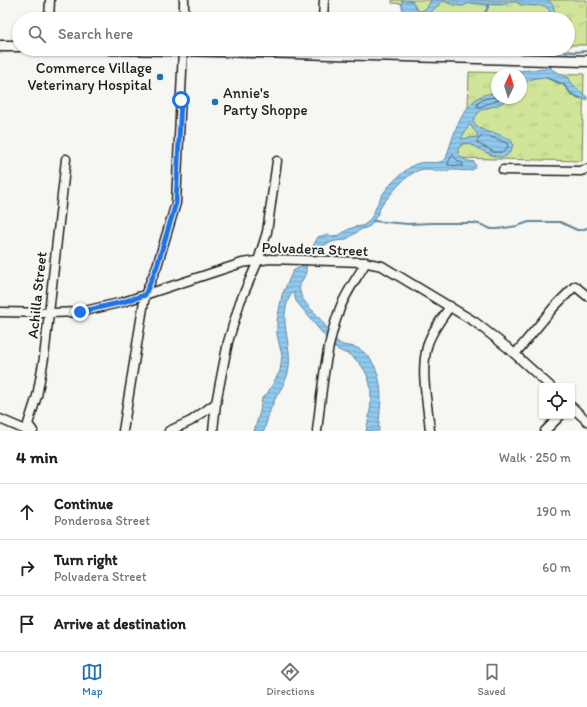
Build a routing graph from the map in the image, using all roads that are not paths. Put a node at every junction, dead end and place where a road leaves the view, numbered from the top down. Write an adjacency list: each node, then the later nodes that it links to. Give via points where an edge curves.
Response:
1 (50, 0): 4 (street)
2 (184, 0): 5 (street)
3 (324, 0): 6 (street)
4 (49, 12)
5 (184, 12)
6 (324, 12)
7 (0, 46): 8 (main road)
8 (12, 46)
9 (183, 56): 18 (street, via 176,203 157,266)
10 (435, 56): 11 (main road)
11 (587, 61)
12 (66, 159): 22 (street, Achilla Street)
13 (278, 161): 16 (street, via 267,232)
14 (587, 169): 15 (street)
15 (503, 170)
16 (258, 260): 17 (street, Polvadera Street); 18 (street, Polvadera Street); 25 (street, via 240,302 228,342)
17 (366, 262): 20 (street, Polvadera Street, via 382,266); 35 (street, via 339,309 329,343)
18 (145, 295): 22 (street, Polvadera Street, via 80,312); 32 (street)
19 (587, 296): 23 (street, via 576,286 554,307)
20 (450, 306): 23 (street, Polvadera Street); 36 (street, via 427,347 424,372)
21 (0, 312): 22 (street, Polvadera Street)
22 (50, 313): 31 (street, Achilla Street, via 39,388 28,424)
23 (515, 354): 24 (street, Polvadera Street)
24 (547, 383)
25 (216, 403): 33 (street, via 191,421); 34 (street)
26 (575, 410): 29 (street)
27 (0, 419): 30 (street)
28 (557, 419): 37 (street)
29 (587, 421)
30 (28, 431)
31 (33, 431)
32 (123, 431)
33 (169, 431)
34 (213, 431)
35 (317, 431)
36 (430, 431)
37 (545, 431)

